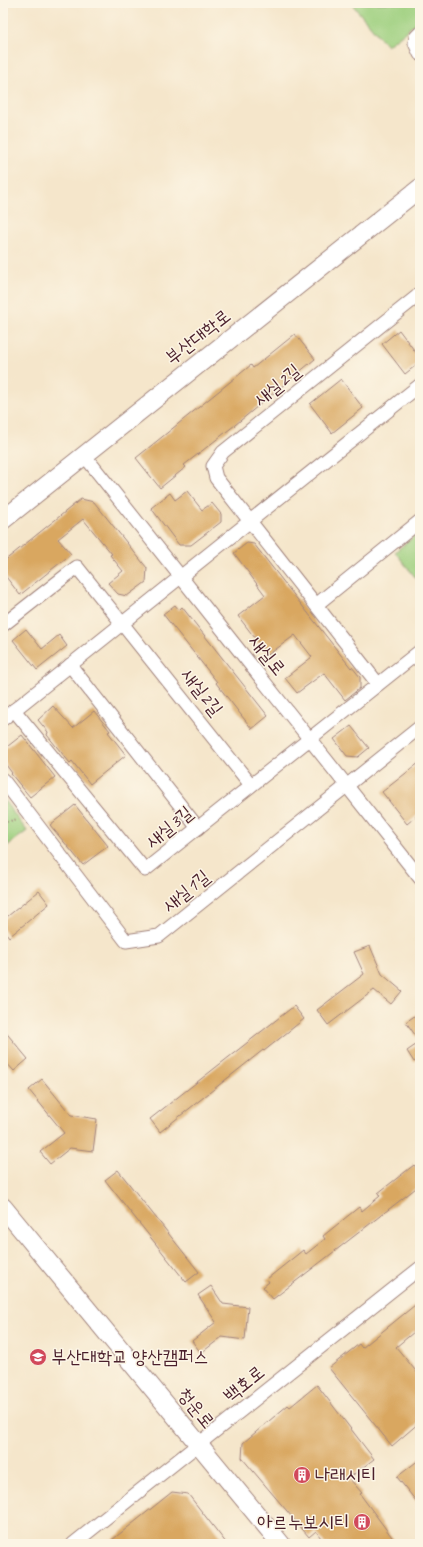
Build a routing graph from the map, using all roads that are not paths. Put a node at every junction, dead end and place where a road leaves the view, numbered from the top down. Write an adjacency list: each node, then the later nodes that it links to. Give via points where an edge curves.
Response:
1 (420, 33): 2 (street, via 415,43)
2 (420, 54)
3 (420, 188): 6 (street, 부산대학로)
4 (420, 294): 9 (street, 새실2길, via 223,452 213,466 216,478)
5 (420, 385): 9 (street)
6 (84, 455): 7 (street, 부산대학로); 10 (street, 새실로)
7 (3, 520)
8 (420, 521): 11 (street)
9 (249, 522): 10 (street); 11 (street, 새실2길)
10 (181, 577): 12 (street); 20 (street, 새실로)
11 (316, 605): 16 (street)
12 (123, 623): 13 (street, via 77,567); 15 (street); 22 (street, 새실2길)
13 (3, 625)
14 (420, 650): 16 (street, 새실3길)
15 (70, 665): 17 (street); 24 (street)
16 (378, 684): 20 (street, 새실3길)
17 (14, 710): 18 (street); 24 (street, 새실3길, via 145,870)
18 (3, 719)
19 (420, 727): 23 (street, 새실1길)
20 (310, 739): 22 (street, 새실3길); 23 (street, 새실로)
21 (3, 780): 23 (street, 새실1길, via 126,941 159,936)
22 (251, 785): 24 (street, 새실3길)
23 (347, 786): 25 (street, 새실로)
24 (198, 828)
25 (420, 878)
26 (3, 1207): 28 (street, 청운로)
27 (420, 1268): 28 (street, 백호로)
28 (198, 1444): 29 (street, 백호로); 30 (street, 청운로)
29 (73, 1544)
30 (281, 1544)

